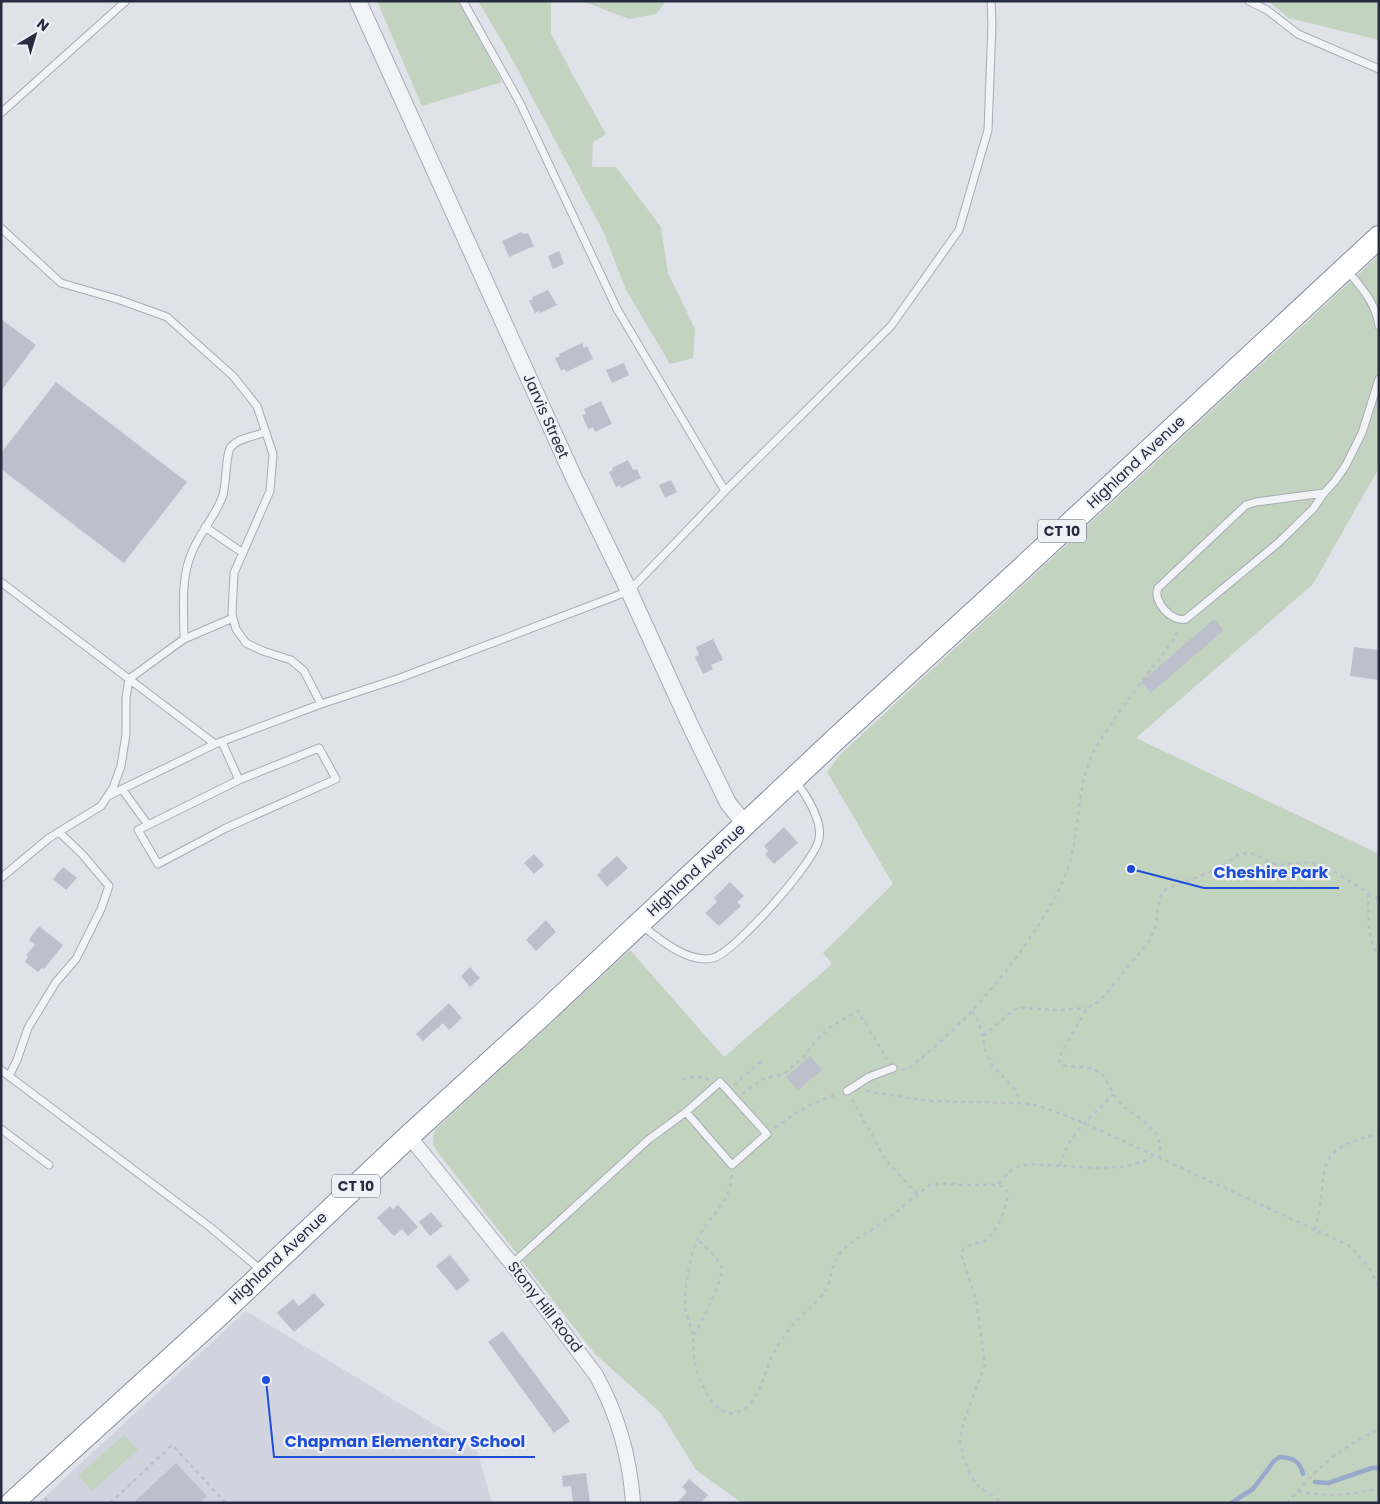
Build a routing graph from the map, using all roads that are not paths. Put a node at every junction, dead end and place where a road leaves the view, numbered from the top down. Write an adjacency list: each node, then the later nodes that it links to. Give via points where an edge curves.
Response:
1 (126, 1): 7 (lane)
2 (358, 1): 19 (street, Jarvis Street, via 574,478)
3 (463, 1): 14 (lane, via 520,103 617,309)
4 (991, 1): 14 (lane, via 988,130 959,230 891,326)
5 (1250, 1): 6 (lane, via 1298,34)
6 (1379, 70)
7 (1, 113)
8 (1, 228): 13 (lane, via 60,283 167,317 233,376 257,406)
9 (1379, 237): 10 (highway, Highland Avenue / CT 10)
10 (1345, 268): 11 (lane, via 1368,297); 25 (highway, Highland Avenue / CT 10)
11 (1379, 326)
12 (1379, 379): 15 (lane, via 1362,433 1346,465)
13 (266, 432): 16 (lane, via 239,440 231,447 223,495); 17 (lane, via 273,454 270,491)
14 (726, 492): 19 (lane)
15 (1324, 493): 15 (lane, via 1312,510 1278,543 1186,619 1181,621 1156,599 1158,588 1246,505)
16 (206, 527): 17 (lane); 21 (lane, via 191,553 187,568)
17 (243, 553): 20 (lane, via 234,573)
18 (1, 582): 22 (lane)
19 (629, 591): 23 (lane, via 400,678); 29 (street, Jarvis Street, via 721,789)
20 (232, 618): 21 (lane); 23 (lane, via 246,643 291,660 304,671)
21 (184, 639): 22 (lane)
22 (129, 678): 24 (lane); 28 (lane, via 121,766)
23 (321, 704): 24 (lane)
24 (218, 743): 26 (lane); 27 (lane)
25 (794, 778): 29 (highway, Highland Avenue / CT 10); 33 (lane, via 817,818 819,839 788,886 761,918 726,951 714,958 689,956)
26 (239, 780): 30 (lane); 30 (lane, via 320,748 336,779 226,828 158,864 138,830)
27 (122, 790): 28 (lane); 30 (lane)
28 (108, 797): 31 (lane, via 101,806)
29 (745, 824): 33 (highway, Highland Avenue / CT 10)
30 (148, 825)
31 (59, 832): 32 (lane); 36 (lane, via 109,886 76,959 56,982 28,1028)
32 (1, 878)
33 (640, 923): 40 (highway, Highland Avenue / CT 10)
34 (893, 1068): 37 (lane, via 869,1077)
35 (1, 1070): 36 (lane)
36 (9, 1076): 43 (lane, via 210,1227)
37 (847, 1091)
38 (686, 1112): 38 (lane, via 732,1164 767,1134 720,1082); 42 (lane, via 648,1140)
39 (1, 1129): 41 (lane)
40 (409, 1136): 42 (street, Stony Hill Road); 43 (highway, Highland Avenue / CT 10)
41 (48, 1165)
42 (512, 1264): 45 (street, Stony Hill Road, via 584,1357 607,1394 622,1434)
43 (263, 1272): 44 (highway, Highland Avenue / CT 10)
44 (12, 1503)
45 (633, 1503)

